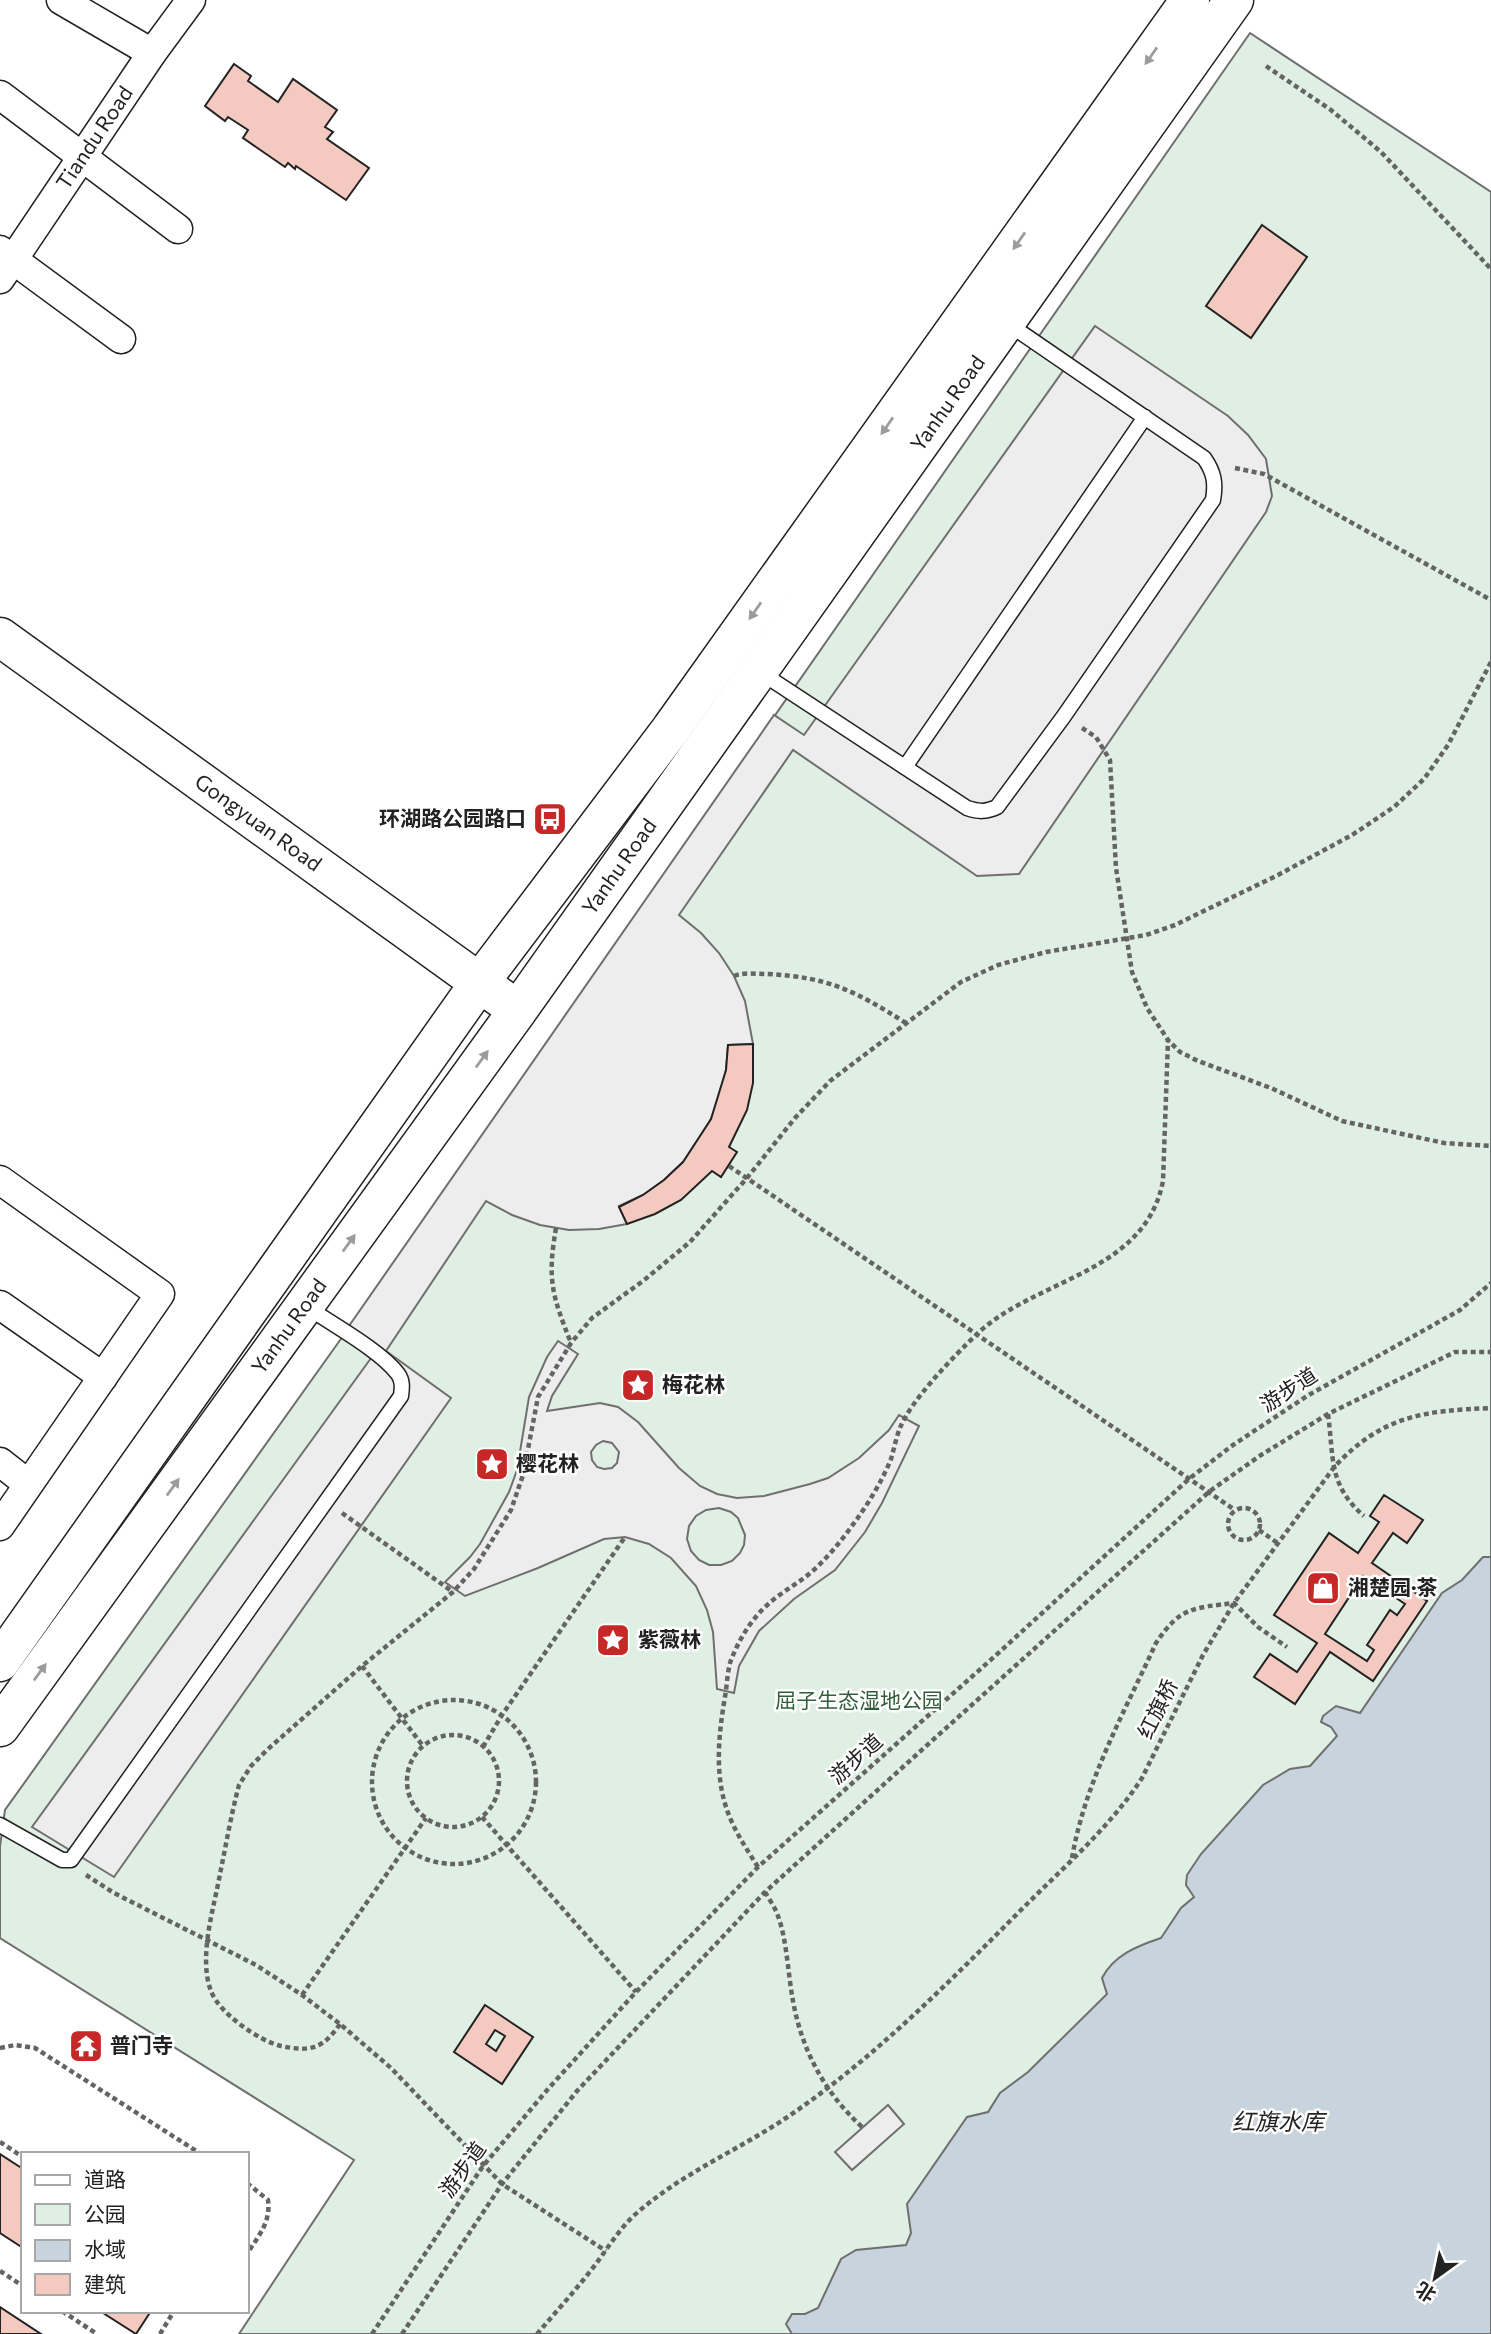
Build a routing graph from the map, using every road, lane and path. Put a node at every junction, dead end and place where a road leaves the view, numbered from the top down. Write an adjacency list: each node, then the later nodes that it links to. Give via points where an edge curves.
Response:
1 (61, 0): 5 (street)
2 (191, 0): 5 (street, Tiandu Road)
3 (1190, 0): 24 (main road, Yanhu Road, one-way to 24, via 671,729)
4 (1234, 0): 12 (main road, Yanhu Road)
5 (152, 53): 8 (street, Tiandu Road)
6 (1266, 66): 11 (path, via 1331,110 1381,152)
7 (0, 95): 8 (street)
8 (81, 158): 9 (street); 10 (street, Tiandu Road)
9 (178, 229)
10 (4, 262): 13 (street)
11 (1491, 270)
12 (1006, 322): 14 (lane); 19 (main road, Yanhu Road)
13 (121, 339)
14 (1145, 417): 15 (lane, via 1204,458); 21 (lane)
15 (1213, 471): 16 (path, via 1228,467 1264,474); 20 (lane, via 1213,500)
16 (1491, 600)
17 (0, 637): 24 (main road, Gongyuan Road)
18 (1491, 662): 22 (path, via 1448,745 1424,779 1394,807 1352,835 1218,905)
19 (759, 671): 21 (lane); 25 (main road, Yanhu Road)
20 (1064, 716): 21 (lane, via 997,807 986,811 967,808); 22 (path, via 1096,737 1110,760)
21 (905, 767)
22 (1125, 939): 26 (path, via 998,965 961,982); 27 (path, via 1147,1008)
23 (734, 976): 26 (path, via 819,979 848,989)
24 (480, 982): 25 (main road, Gongyuan Road); 57 (main road, Yanhu Road)
25 (518, 1010): 35 (main road, Yanhu Road, one-way to 25)
26 (906, 1023): 30 (path, via 830,1081)
27 (1168, 1040): 28 (path, via 1198,1061 1342,1121 1444,1143); 36 (path, via 1163,1181 1147,1222 1114,1255 997,1318)
28 (1491, 1146)
29 (729, 1166): 30 (path)
30 (747, 1178): 36 (path); 37 (path, via 690,1242 592,1318)
31 (0, 1180): 39 (street, via 160,1294)
32 (556, 1228): 37 (path, via 551,1283)
33 (1491, 1283): 44 (path, 游步道, via 1460,1310 1307,1396)
34 (0, 1304): 39 (street)
35 (304, 1304): 47 (lane, via 380,1357 399,1375 402,1386 401,1396); 61 (main road, Yanhu Road, one-way to 35)
36 (978, 1334): 44 (path); 71 (path, via 900,1426 876,1488 835,1548 756,1617 730,1662 720,1735 723,1796 732,1823)
37 (571, 1343): 54 (path, via 538,1397 523,1475 511,1510 474,1569)
38 (1491, 1352): 41 (path, via 1455,1352)
39 (103, 1377): 45 (street)
40 (1491, 1408): 43 (path, 红旗桥, via 1410,1416 1371,1433)
41 (1328, 1415): 43 (path); 46 (path)
42 (0, 1462): 45 (street)
43 (1335, 1466): 49 (path, via 1341,1490); 53 (path, 红旗桥)
44 (1190, 1478): 46 (path); 71 (path, 游步道)
45 (28, 1484): 50 (street)
46 (1210, 1491): 48 (path); 72 (path)
47 (326, 1502): 54 (path); 69 (lane, via 79,1852 71,1860)
48 (1235, 1510): 51 (path, via 1253,1510); 51 (path, via 1228,1527 1233,1535 1248,1539)
49 (1364, 1516)
50 (0, 1527)
51 (1259, 1530): 53 (path)
52 (625, 1537): 59 (path)
53 (1279, 1544): 55 (path, 红旗桥)
54 (453, 1592): 58 (path)
55 (1234, 1603): 56 (path); 70 (path, 红旗桥, via 1142,1778); 70 (path, via 1183,1613 1163,1633 1098,1770 1082,1810)
56 (1287, 1647)
57 (0, 1662)
58 (362, 1666): 60 (path); 73 (path, via 268,1749 239,1785)
59 (502, 1715): 60 (path, via 483,1705 440,1700); 63 (path); 67 (path, via 529,1748 537,1790 522,1830)
60 (402, 1718): 62 (path); 68 (path, via 379,1747 371,1784 380,1820)
61 (0, 1727)
62 (423, 1746): 63 (path, via 449,1735 464,1736); 65 (path, via 413,1756 407,1783 416,1808)
63 (483, 1747): 64 (path, via 499,1778 492,1807)
64 (482, 1817): 65 (path, via 454,1827); 67 (path)
65 (426, 1818): 68 (path)
66 (0, 1825): 69 (lane)
67 (507, 1846): 68 (path, via 492,1856 457,1865 421,1858); 74 (path)
68 (405, 1848): 75 (path)
69 (62, 1860): 73 (path, via 114,1893)
70 (1072, 1860): 78 (path, 红旗桥, via 919,2012)
71 (758, 1867): 74 (path, 游步道)
72 (765, 1892): 78 (path, via 778,1917 806,2050); 85 (path, via 577,2091)
73 (207, 1939): 75 (path); 76 (path, via 208,1982 214,1999 228,2015 271,2043 315,2048)
74 (636, 1992): 83 (path, 游步道)
75 (302, 1995): 76 (path)
76 (340, 2024): 83 (path, via 391,2068)
77 (0, 2048): 81 (path, via 35,2048)
78 (827, 2088): 79 (path); 86 (path, 红旗桥, via 640,2210 622,2226)
79 (862, 2127)
80 (0, 2142): 82 (path)
81 (198, 2152)
82 (21, 2156)
83 (483, 2166): 85 (path); 94 (path, 游步道)
84 (248, 2184): 87 (path, via 268,2200 270,2214)
85 (502, 2184): 86 (path); 95 (path)
86 (606, 2251): 96 (path, 红旗桥)
87 (248, 2253)
88 (0, 2271): 89 (path)
89 (21, 2285)
90 (65, 2313): 92 (path)
91 (173, 2313): 93 (path)
92 (97, 2334)
93 (160, 2334)
94 (372, 2334)
95 (402, 2334)
96 (537, 2334)

